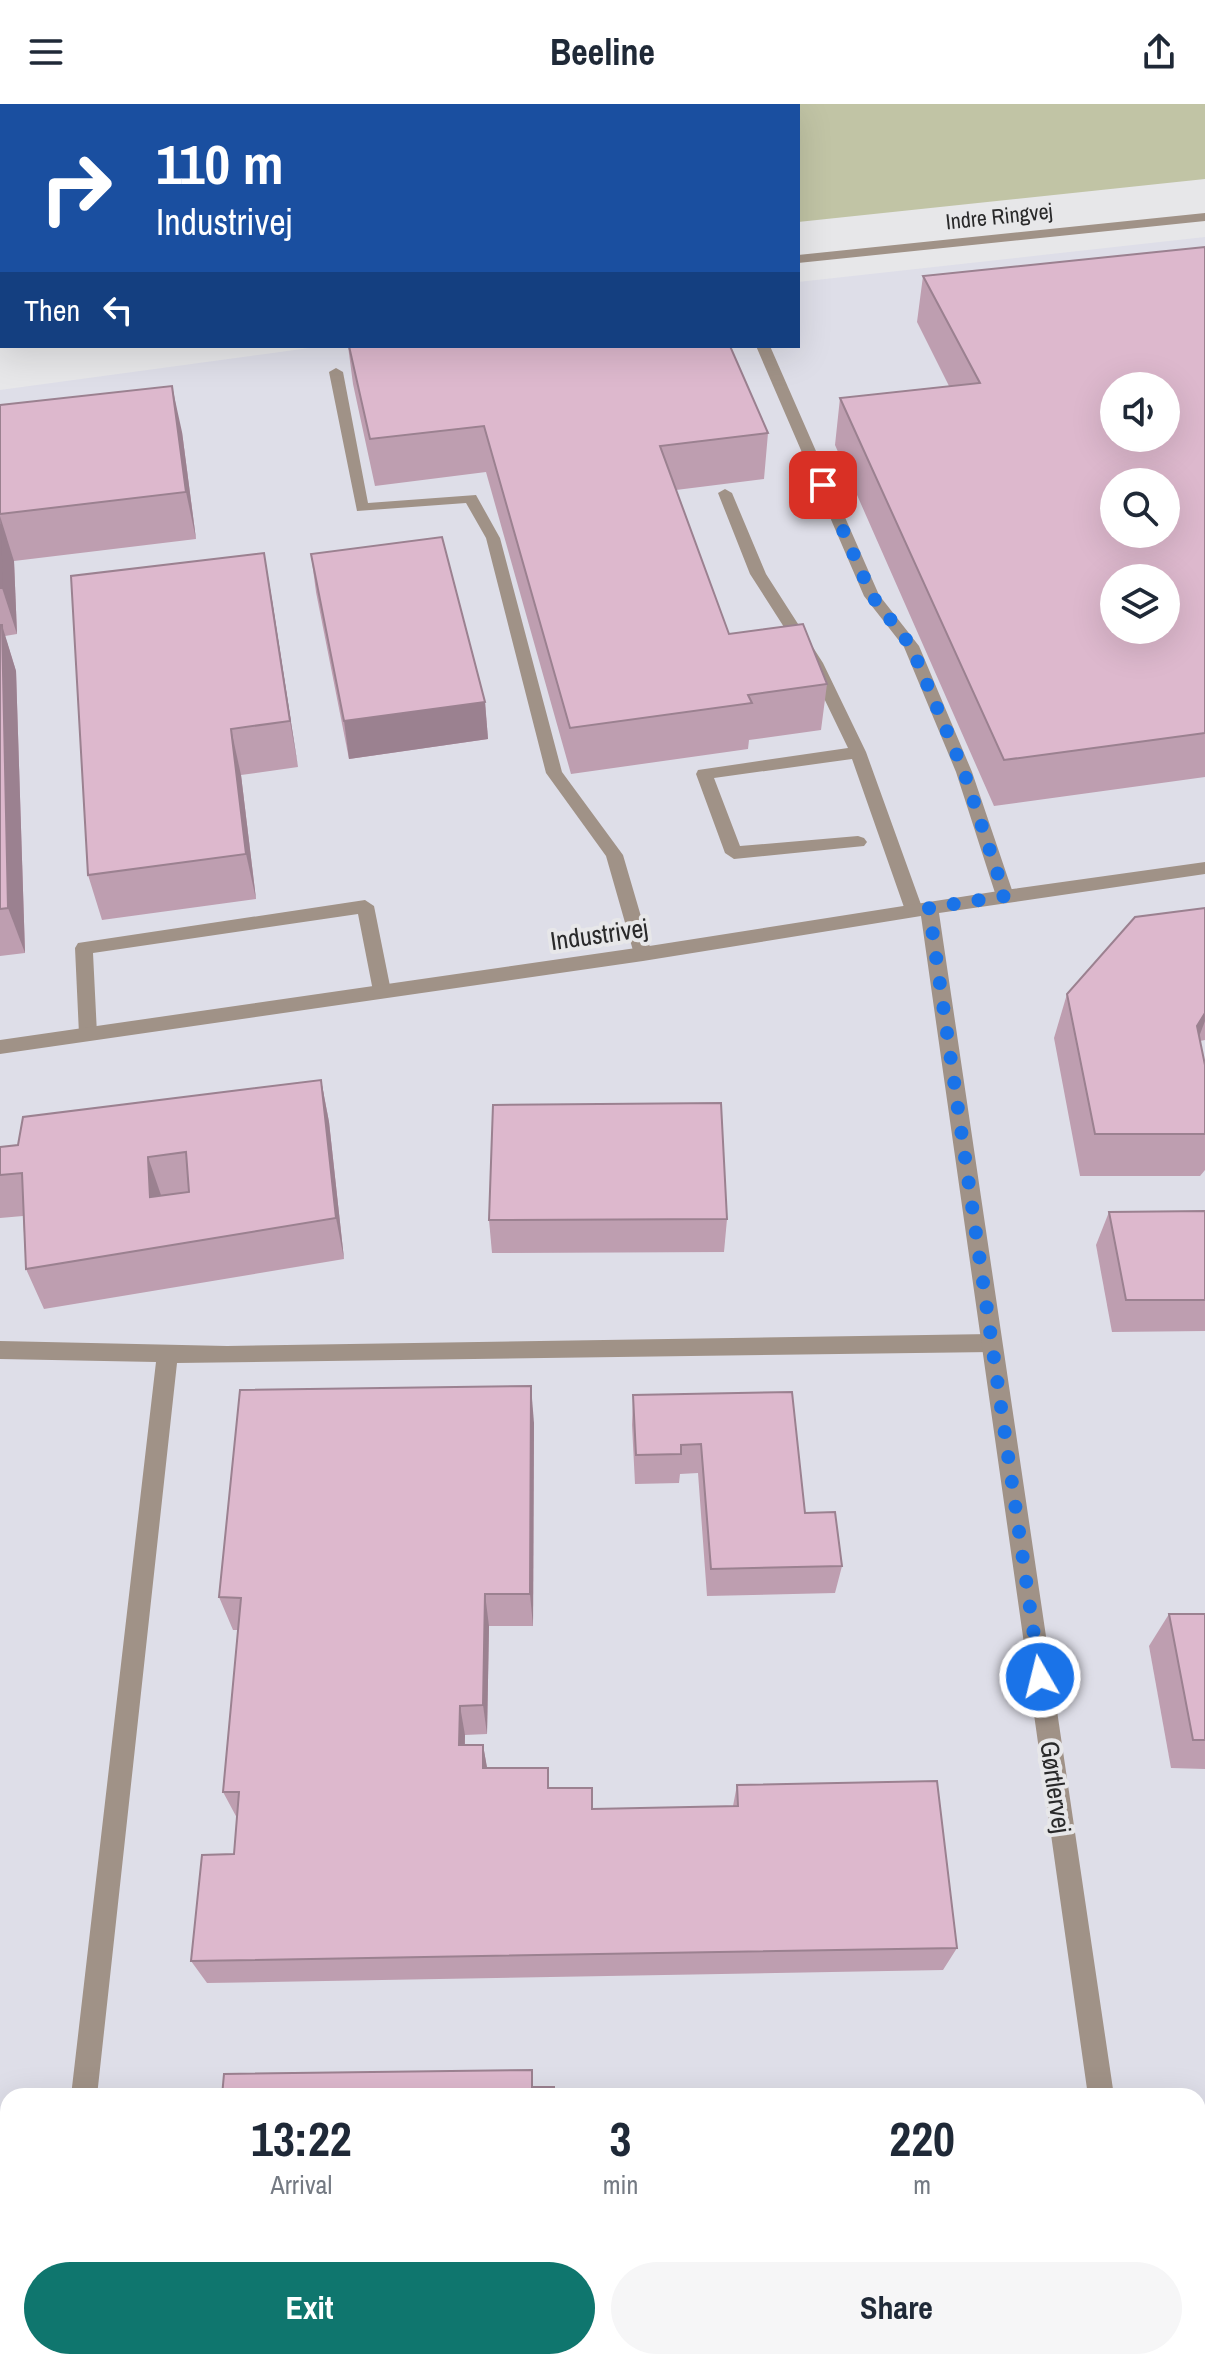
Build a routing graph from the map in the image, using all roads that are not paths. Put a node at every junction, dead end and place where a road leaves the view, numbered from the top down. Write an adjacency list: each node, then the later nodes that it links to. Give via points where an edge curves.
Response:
1 (1205, 217): 2 (street, Indre Ringvej)
2 (800, 259)
3 (764, 348): 9 (street, via 872,596 911,646 964,772)
4 (336, 372): 11 (street, via 362,508 471,498 493,538 554,773 614,855)
5 (725, 493): 6 (street, Gørtlervej, via 758,574 815,663)
6 (858, 752): 7 (street, via 704,774 734,853); 10 (street, Gørtlervej)
7 (858, 842)
8 (1205, 868): 9 (street, Industrivej)
9 (1005, 896): 10 (street, Industrivej)
10 (922, 909): 11 (street, Industrivej); 15 (street, Gørtlervej)
11 (643, 954): 12 (street, Industrivej)
12 (382, 991): 13 (street, Industrivej); 13 (street, via 365,906 84,948)
13 (88, 1034): 14 (street, Industrivej)
14 (0, 1047)
15 (992, 1343): 17 (street); 19 (street, Gørtlervej)
16 (0, 1350): 17 (street)
17 (168, 1353): 18 (street)
18 (85, 2088)
19 (1100, 2088)

